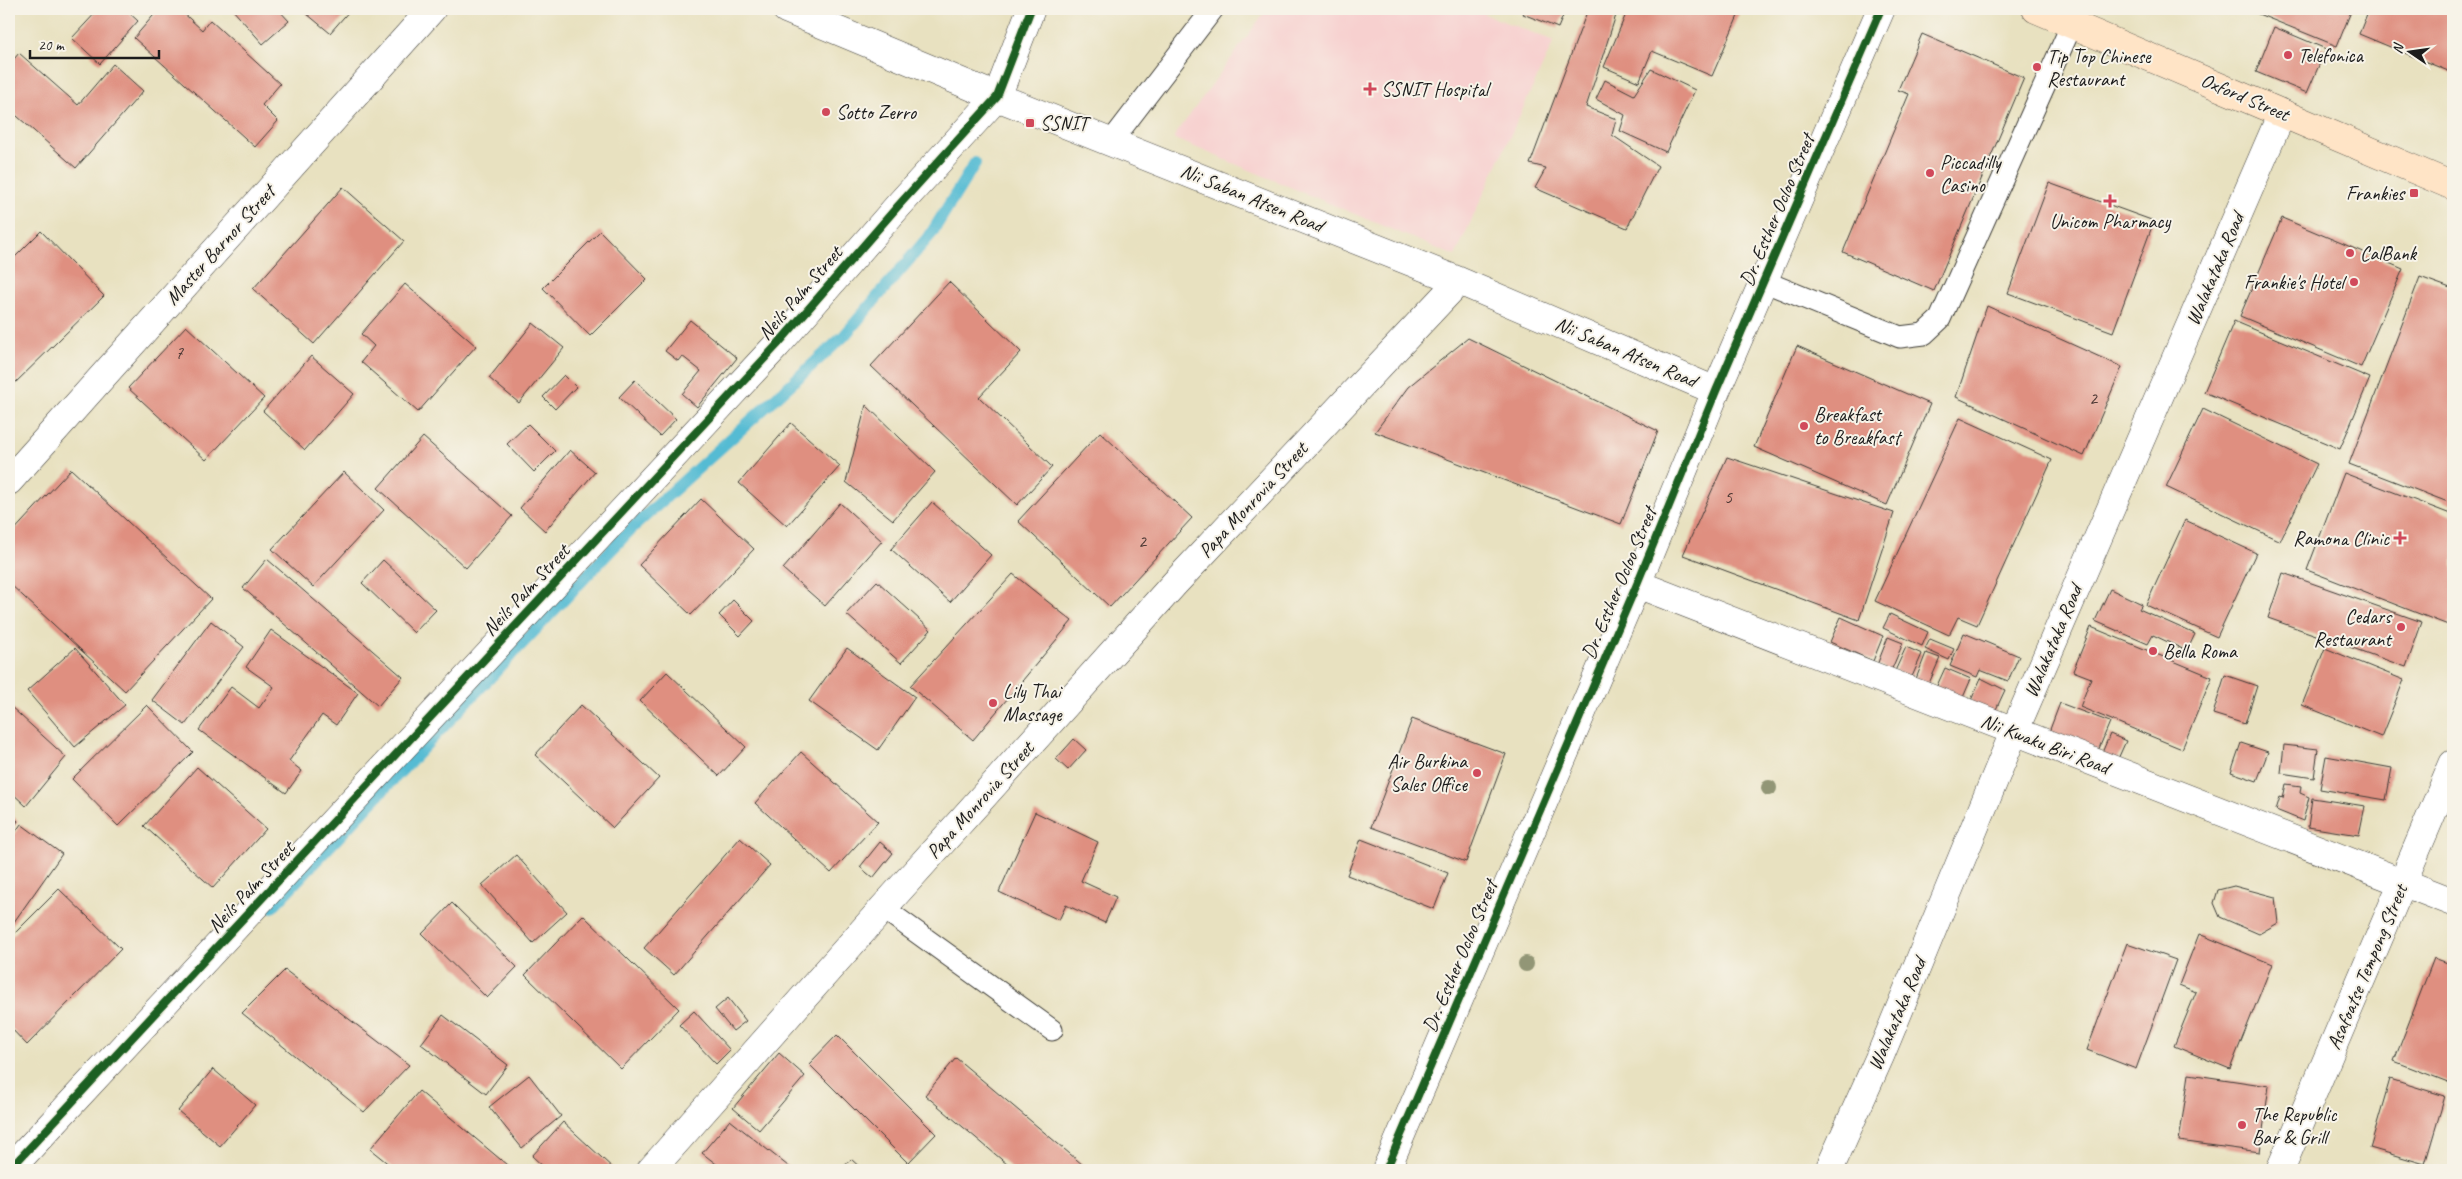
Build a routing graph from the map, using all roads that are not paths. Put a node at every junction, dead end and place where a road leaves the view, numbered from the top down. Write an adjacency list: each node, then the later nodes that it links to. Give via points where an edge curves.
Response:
1 (432, 9): 15 (street, Master Barnor Street)
2 (786, 9): 8 (street, Nii Saban Atsen Road)
3 (1031, 9): 8 (street, Neils Palm Street)
4 (1213, 9): 10 (lane)
5 (1881, 9): 13 (street, Dr. Esther Ocloo Street)
6 (2036, 9): 7 (main road, Oxford Street)
7 (2072, 24): 9 (main road, Oxford Street); 13 (lane, via 1940,319 1924,334 1900,338)
8 (997, 97): 10 (street, Nii Saban Atsen Road); 23 (street, Neils Palm Street, via 777,345)
9 (2282, 113): 11 (main road, Oxford Street); 17 (street, Walakataka Road)
10 (1111, 142): 12 (street, Nii Saban Atsen Road)
11 (2453, 186)
12 (1459, 281): 14 (street, Nii Saban Atsen Road); 21 (street, Papa Monrovia Street, via 1175,583)
13 (1763, 281): 14 (street, Dr. Esther Ocloo Street)
14 (1716, 391): 16 (street, Dr. Esther Ocloo Street)
15 (9, 481)
16 (1637, 584): 17 (street, Nii Kwaku Biri Road); 25 (street, Dr. Esther Ocloo Street)
17 (2014, 732): 19 (street, Nii Kwaku Biri Road); 26 (street, Walakataka Road, via 1881,1054)
18 (2453, 764): 19 (street, Asafoatse Tempong Street)
19 (2404, 882): 20 (street, Nii Kwaku Biri Road); 27 (street, Asafoatse Tempong Street)
20 (2453, 902)
21 (883, 908): 22 (lane); 24 (street, Papa Monrovia Street)
22 (1052, 1030)
23 (9, 1170)
24 (651, 1170)
25 (1386, 1170)
26 (1829, 1170)
27 (2280, 1170)

